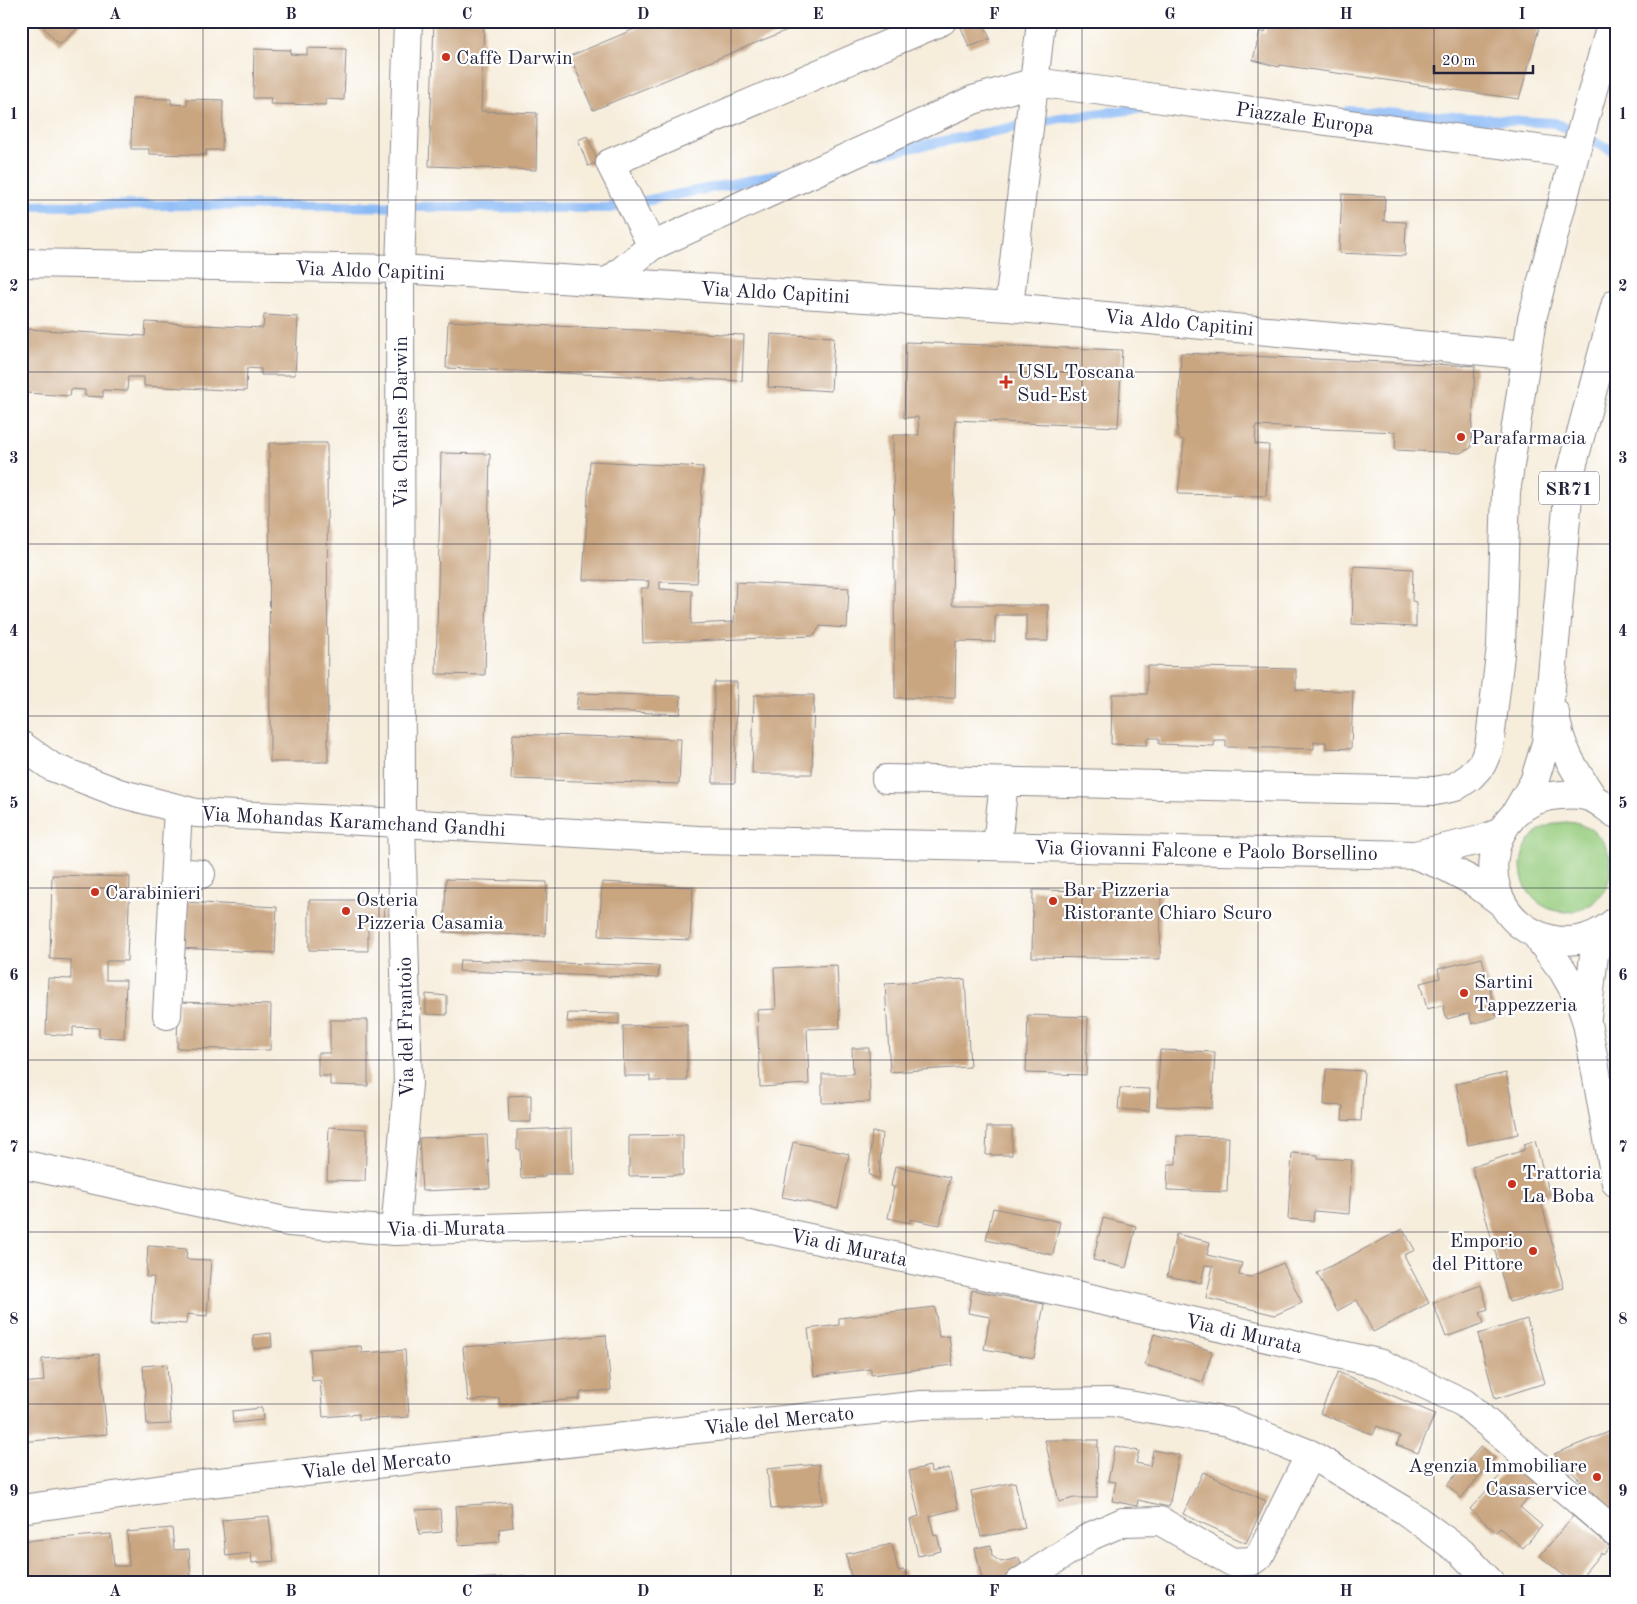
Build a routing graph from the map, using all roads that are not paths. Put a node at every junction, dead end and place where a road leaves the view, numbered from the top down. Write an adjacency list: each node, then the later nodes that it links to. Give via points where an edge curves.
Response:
1 (408, 21): 9 (street, Via Charles Darwin)
2 (942, 21): 7 (street, via 610,163)
3 (1042, 21): 5 (street)
4 (1612, 21): 6 (street)
5 (1035, 82): 6 (street, Piazzale Europa); 7 (street, via 973,100); 12 (street)
6 (1574, 154): 13 (street)
7 (652, 246): 10 (street)
8 (21, 263): 9 (street, Via Aldo Capitini)
9 (400, 269): 10 (street, Via Aldo Capitini); 21 (street, Via Charles Darwin)
10 (608, 282): 12 (street, Via Aldo Capitini)
11 (1616, 303): 14 (street, SR71, via 1570,474)
12 (1009, 306): 13 (street, Via Aldo Capitini)
13 (1526, 355): 17 (street, via 1506,492 1500,646 1489,748 1482,764 1470,777 1455,787 1435,791)
14 (1551, 679): 18 (street, SR71, via 1557,729 1570,762); 22 (street, SR71, via 1546,742 1534,782)
15 (21, 745): 19 (street, Via Mohandas Karamchand Gandhi, via 52,767 119,793)
16 (886, 779): 17 (street)
17 (1004, 782): 24 (street)
18 (1594, 799): 20 (street, SR71); 22 (street, SR71, via 1573,794 1552,795 1533,802)
19 (178, 808): 21 (street, Via Mohandas Karamchand Gandhi, via 196,813); 29 (street, via 188,873)
20 (1616, 814)
21 (401, 823): 23 (street, Via Mohandas Karamchand Gandhi); 33 (street, Via del Frantoio, via 408,1084)
22 (1508, 823): 25 (street, Via Giovanni Falcone e Paolo Borsellino, via 1480,840); 26 (street, SR71, via 1493,855 1493,880)
23 (698, 840): 24 (street, Via Giovanni Falcone e Paolo Borsellino)
24 (997, 845): 25 (street, Via Giovanni Falcone e Paolo Borsellino)
25 (1415, 855): 26 (street, Via Giovanni Falcone e Paolo Borsellino, via 1474,882)
26 (1502, 903): 28 (street, SR71, via 1516,922)
27 (1610, 926): 28 (street, SR71, via 1582,940 1559,941); 30 (street, SR71, via 1594,955)
28 (1536, 935): 30 (street, SR71, via 1580,998)
29 (167, 1015)
30 (1587, 1023): 32 (street, SR71)
31 (21, 1164): 33 (street, Via di Murata, via 289,1222)
32 (1616, 1183)
33 (395, 1231): 36 (street, Via di Murata, via 612,1224 744,1224 1382,1364 1464,1403)
34 (1310, 1454): 35 (street, Viale del Mercato, via 1229,1422 1111,1402 921,1405 184,1486); 37 (street, via 1260,1555 1252,1562 1232,1562 1160,1521 1123,1522 1091,1536); 38 (street, Viale del Mercato, via 1404,1510 1461,1552)
35 (21, 1509)
36 (1616, 1533)
37 (1019, 1583)
38 (1491, 1583)

